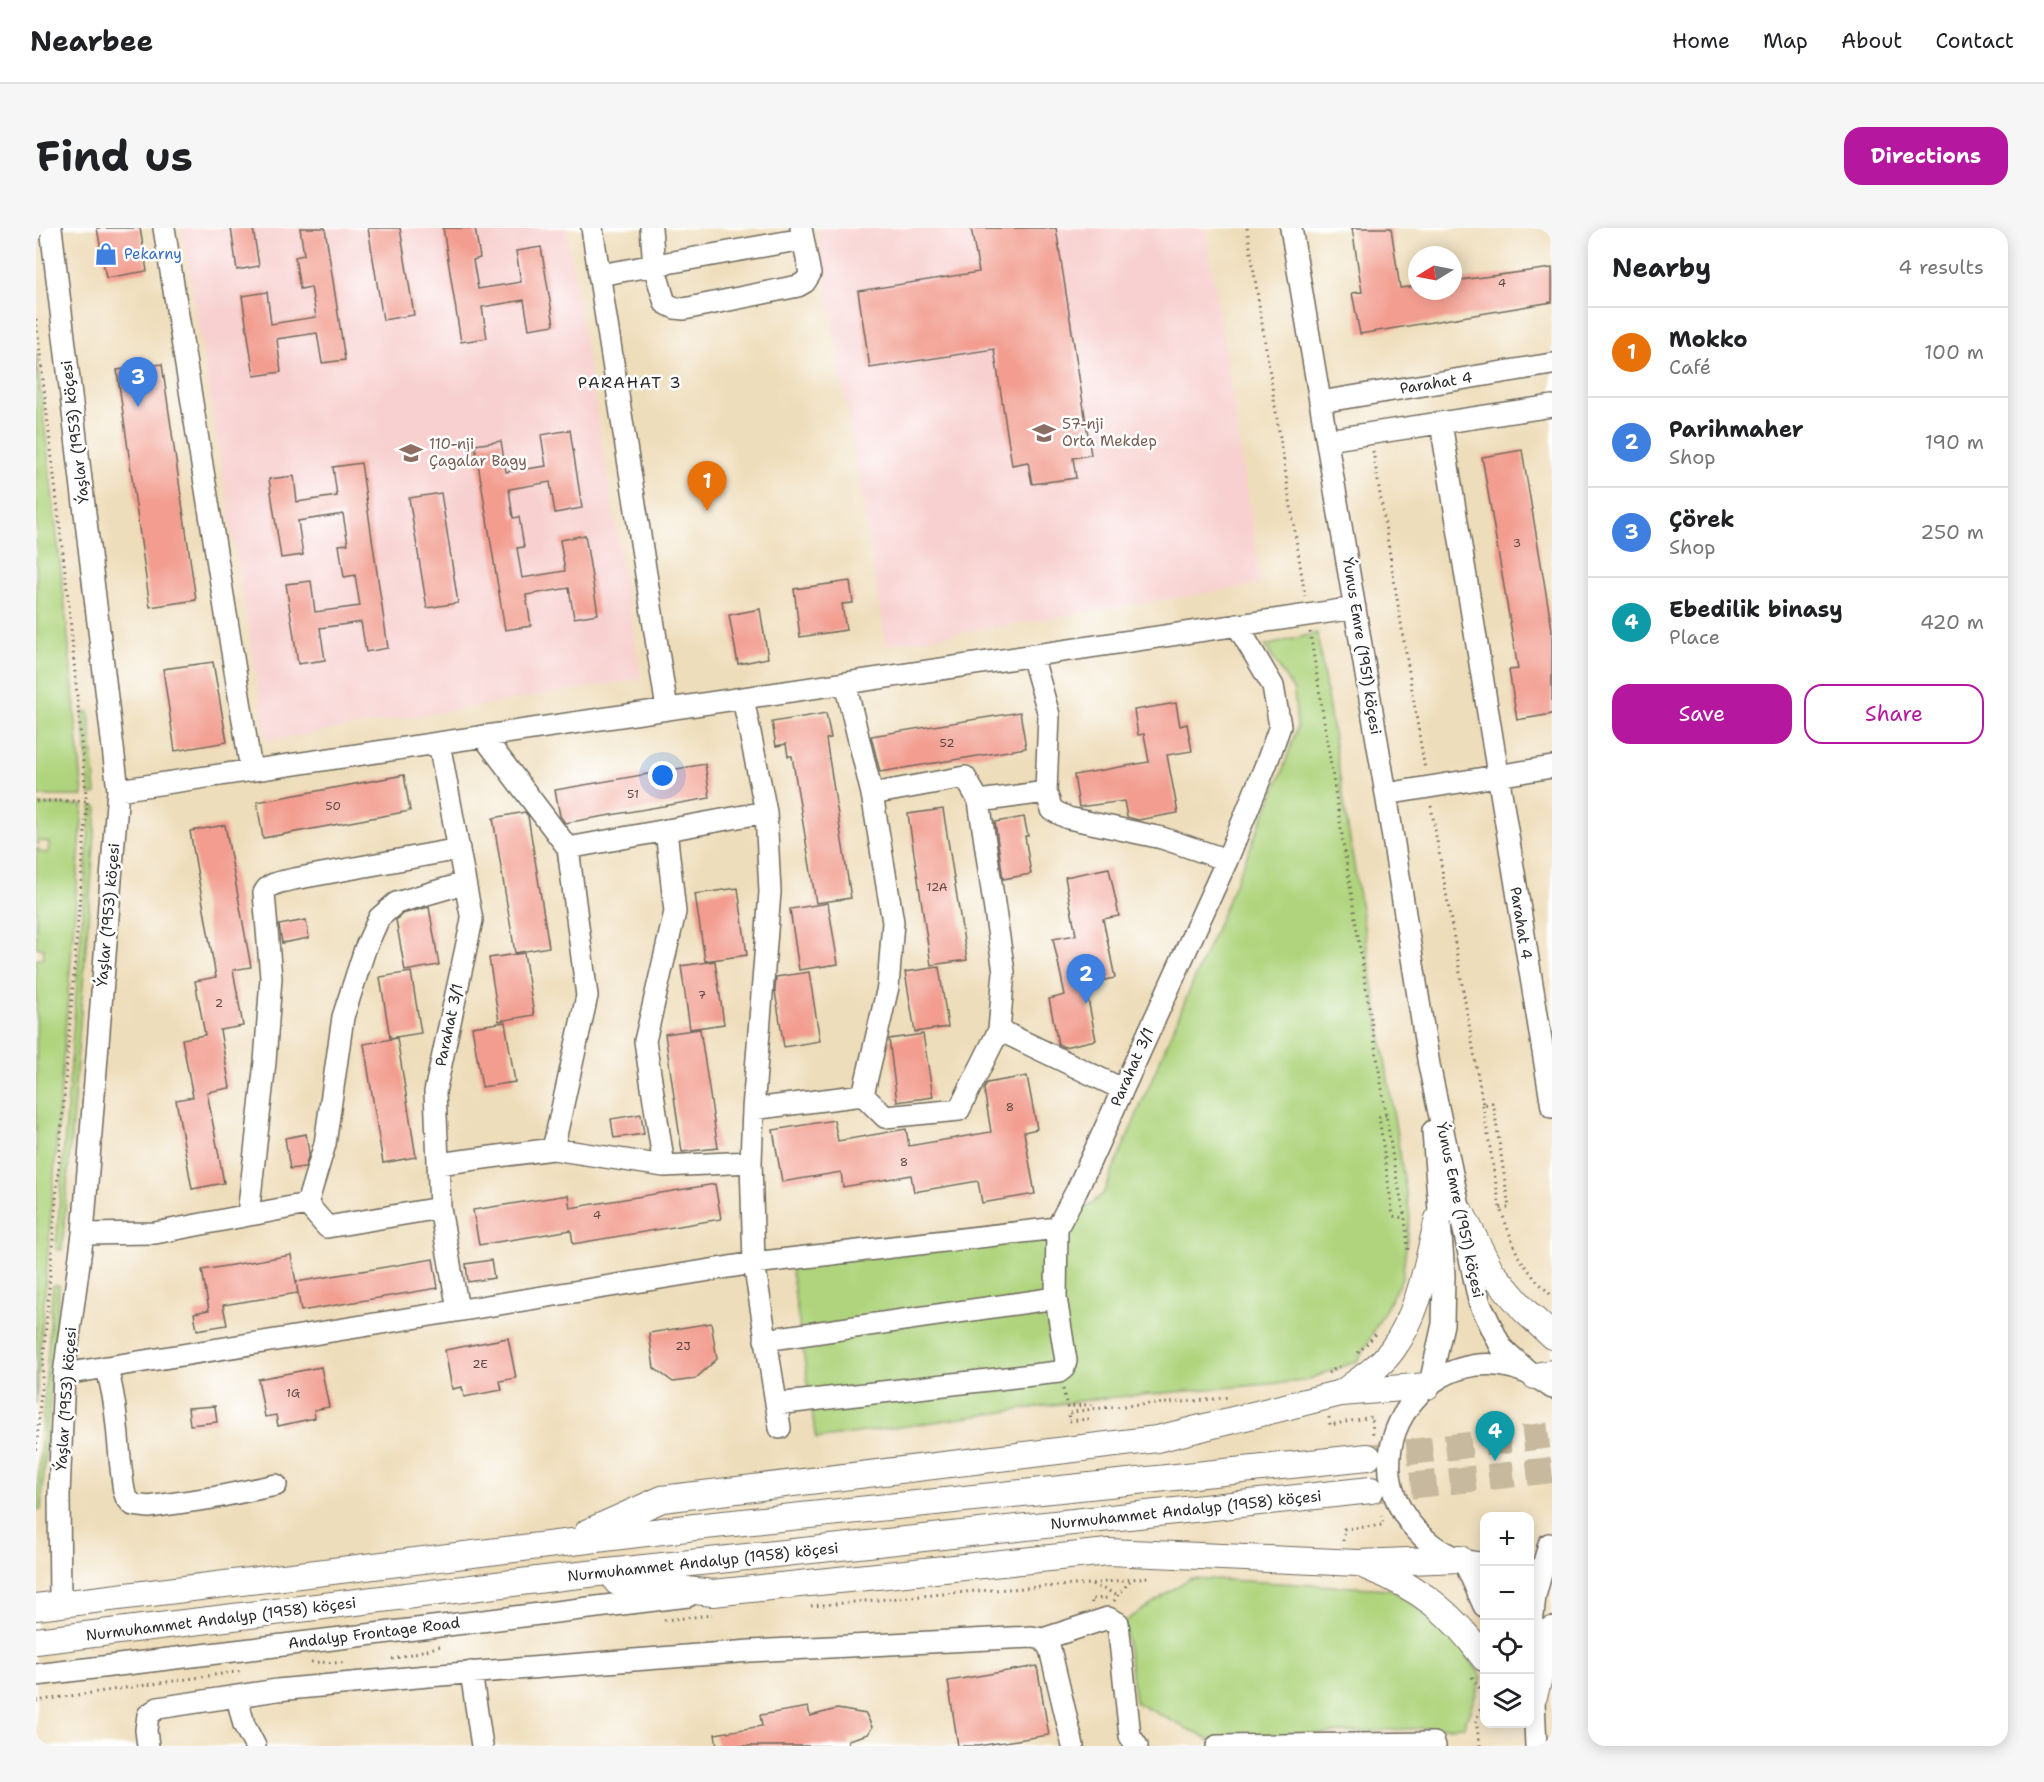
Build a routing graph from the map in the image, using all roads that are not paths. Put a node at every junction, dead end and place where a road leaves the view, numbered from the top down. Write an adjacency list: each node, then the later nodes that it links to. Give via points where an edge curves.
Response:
1 (51, 228): 25 (street, Ýaşlar (1953) köçesi)
2 (164, 228): 23 (street)
3 (592, 228): 8 (street)
4 (651, 228): 7 (street)
5 (1291, 228): 10 (street, Ýunus Emre (1951) köçesi)
6 (802, 233): 7 (street); 7 (street, via 810,274 798,286 675,308 665,303)
7 (654, 266): 8 (street)
8 (599, 275): 19 (street)
9 (1552, 364): 10 (street, Parahat 4)
10 (1320, 402): 13 (street, Ýunus Emre (1951) köçesi)
11 (1552, 406): 12 (street)
12 (1441, 423): 13 (street); 24 (street, Parahat 4)
13 (1327, 440): 14 (street, Ýunus Emre (1951) köçesi)
14 (1355, 608): 15 (street); 28 (street, Ýunus Emre (1951) köçesi)
15 (1237, 625): 16 (street); 34 (street, Parahat 3/1, via 1273,686 1280,726)
16 (1032, 655): 17 (street); 26 (street, via 1048,715)
17 (845, 683): 18 (street); 27 (street)
18 (743, 698): 19 (street); 30 (street)
19 (667, 709): 20 (street)
20 (483, 736): 21 (street); 32 (street)
21 (439, 743): 23 (street); 33 (street, Parahat 3/1)
22 (1552, 767): 24 (street)
23 (251, 770): 25 (street)
24 (1497, 776): 28 (street); 39 (street, Parahat 4)
25 (118, 790): 50 (street, Ýaşlar (1953) köçesi)
26 (1046, 792): 29 (street); 34 (street, via 1052,810 1068,818 1162,838)
27 (872, 794): 29 (street, via 965,777); 38 (street, via 893,922 888,987)
28 (1386, 794): 48 (street, Ýunus Emre (1951) köçesi)
29 (979, 801): 36 (street, via 1004,972)
30 (766, 812): 31 (street); 40 (street, via 770,892)
31 (666, 830): 32 (street); 44 (street, via 675,912 645,1041)
32 (568, 848): 41 (street, via 587,996)
33 (459, 849): 35 (street, Parahat 3/1); 47 (street, via 294,879 266,888 271,978)
34 (1227, 860): 37 (street, Parahat 3/1)
35 (465, 883): 43 (street, Parahat 3/1, via 472,920 435,1092); 45 (street, via 396,903 379,918 343,1017 325,1144)
36 (999, 1030): 37 (street); 38 (street, via 959,1110 885,1117)
37 (1122, 1089): 49 (street, Parahat 3/1)
38 (863, 1095): 40 (street)
39 (1552, 1107)
40 (753, 1109): 42 (street)
41 (553, 1149): 43 (street); 44 (street)
42 (751, 1161): 44 (street); 51 (street)
43 (438, 1164): 46 (street, Parahat 3/1)
44 (664, 1166)
45 (307, 1204): 46 (street, via 327,1227); 47 (street)
46 (440, 1208): 53 (street, Parahat 3/1)
47 (248, 1215): 50 (street, via 155,1233)
48 (1450, 1216): 54 (main road, via 1525,1311); 58 (street, Ýunus Emre (1951) köçesi, via 1479,1301 1501,1347); 59 (street, Ýunus Emre (1951) köçesi, via 1443,1324); 60 (main road, via 1414,1310 1391,1351)
49 (1057, 1228): 51 (street); 52 (street)
50 (83, 1234): 57 (street, Ýaşlar (1953) köçesi)
51 (754, 1263): 53 (street); 55 (street)
52 (1056, 1298): 55 (street); 61 (street, via 1066,1361 1059,1372)
53 (458, 1310): 56 (street)
54 (1552, 1336)
55 (765, 1340): 61 (street)
56 (106, 1366): 57 (street); 64 (street, via 116,1410 123,1483 126,1497 133,1505 149,1507)
57 (64, 1374): 74 (street, Ýaşlar (1953) köçesi, via 59,1495)
58 (1543, 1378): 59 (street, via 1514,1367 1491,1364 1468,1366)
59 (1428, 1385): 60 (main road); 69 (street, via 1406,1409 1393,1437 1389,1468 1395,1498 1411,1526 1433,1547)
60 (1341, 1393): 66 (main road, via 1157,1439 662,1499)
61 (776, 1404): 62 (street)
62 (780, 1428)
63 (1368, 1457): 66 (main road)
64 (276, 1485)
65 (1371, 1490): 71 (main road, Nurmuhammet Andalyp (1958) köçesi)
66 (564, 1542): 74 (main road)
67 (1551, 1542): 68 (street); 82 (street, via 1535,1596)
68 (1534, 1553)
69 (1470, 1561): 70 (main road); 72 (street)
70 (1358, 1563): 73 (main road, via 1108,1552); 80 (main road, via 1395,1578 1439,1606 1466,1632)
71 (570, 1576): 73 (main road); 75 (main road, Nurmuhammet Andalyp (1958) köçesi)
72 (1480, 1591)
73 (713, 1604): 79 (street, Andalyp Frontage Road)
74 (48, 1605)
75 (191, 1623): 78 (main road, Nurmuhammet Andalyp (1958) köçesi); 79 (street)
76 (1552, 1630): 84 (main road)
77 (1043, 1639): 81 (street, via 750,1650); 87 (street, via 1108,1618 1118,1623); 91 (street, via 1050,1649)
78 (36, 1641)
79 (194, 1655): 83 (street, Andalyp Frontage Road)
80 (1477, 1665)
81 (471, 1672): 85 (street); 90 (street)
82 (1533, 1674)
83 (36, 1675)
84 (1534, 1696): 95 (street)
85 (237, 1697): 88 (street, via 158,1708 148,1715); 89 (street, via 244,1725)
86 (1522, 1728): 94 (street)
87 (1131, 1745)
88 (148, 1746)
89 (255, 1746)
90 (482, 1746)
91 (1072, 1746)
92 (1218, 1746): 93 (street)
93 (1435, 1746)
94 (1526, 1746)
95 (1536, 1746)

